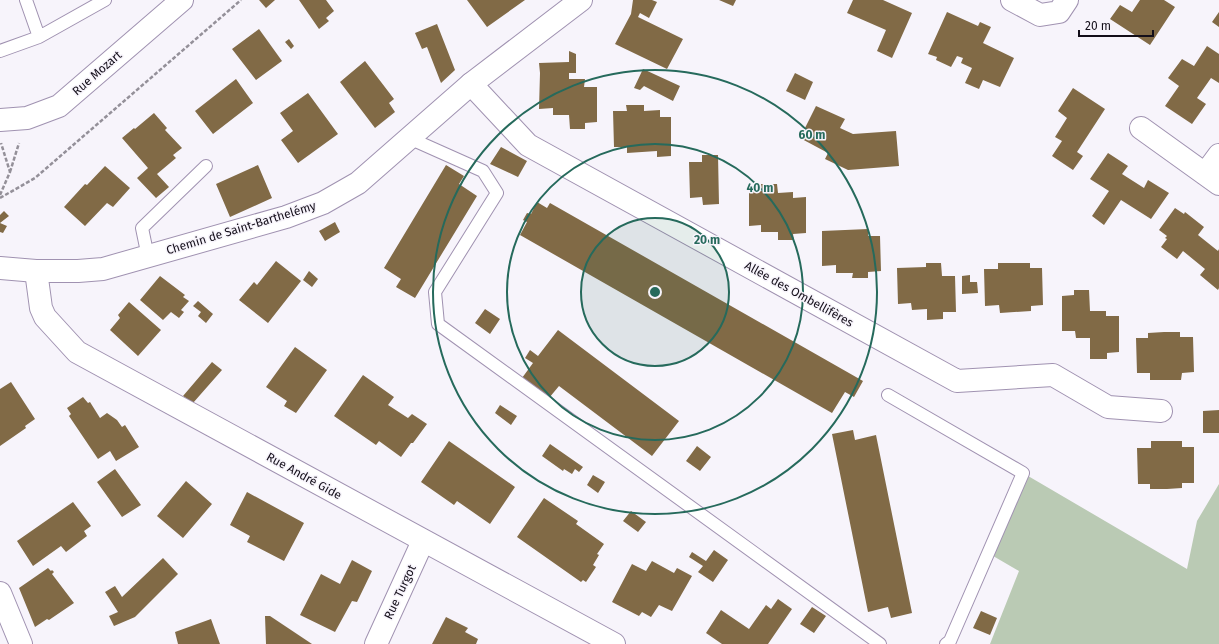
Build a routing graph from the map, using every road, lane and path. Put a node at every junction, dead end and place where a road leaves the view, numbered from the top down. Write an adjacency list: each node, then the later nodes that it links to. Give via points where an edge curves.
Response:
1 (26, 0): 8 (lane)
2 (105, 0): 8 (lane)
3 (182, 0): 11 (street, Rue Mozart, via 59,106)
4 (241, 0): 21 (path, via 36,178)
5 (580, 0): 10 (street, Chemin de Saint-Barthelémy)
6 (1012, 0): 7 (street, via 1040,15 1059,12)
7 (1067, 0)
8 (39, 37): 9 (lane)
9 (0, 51)
10 (472, 84): 14 (street, Chemin de Saint-Barthelémy); 26 (street, Allée des Ombellifères, via 528,145 957,381 1053,375 1108,407)
11 (27, 118): 12 (street, Rue Mozart); 18 (path)
12 (0, 120)
13 (1141, 128): 19 (street)
14 (409, 138): 22 (street, Chemin de Saint-Barthelémy, via 358,183 323,203 286,217); 32 (lane, via 483,172 497,193 435,292 438,324)
15 (0, 140): 18 (path)
16 (1219, 155): 19 (street)
17 (206, 166): 22 (lane, via 142,228)
18 (10, 172): 20 (path)
19 (1212, 179)
20 (0, 195)
21 (0, 198)
22 (148, 257): 24 (street, Chemin de Saint-Barthelémy, via 103,269)
23 (0, 268): 24 (street, Chemin de Saint-Barthelémy)
24 (36, 271): 27 (street, Rue André Gide, via 41,308 45,317 77,352)
25 (888, 395): 33 (lane, via 1023,473 950,641)
26 (1161, 411)
27 (423, 541): 30 (street, Rue Turgot); 31 (street, Rue André Gide)
28 (0, 593): 29 (street)
29 (21, 644)
30 (376, 644)
31 (614, 644)
32 (880, 644)
33 (946, 644)

